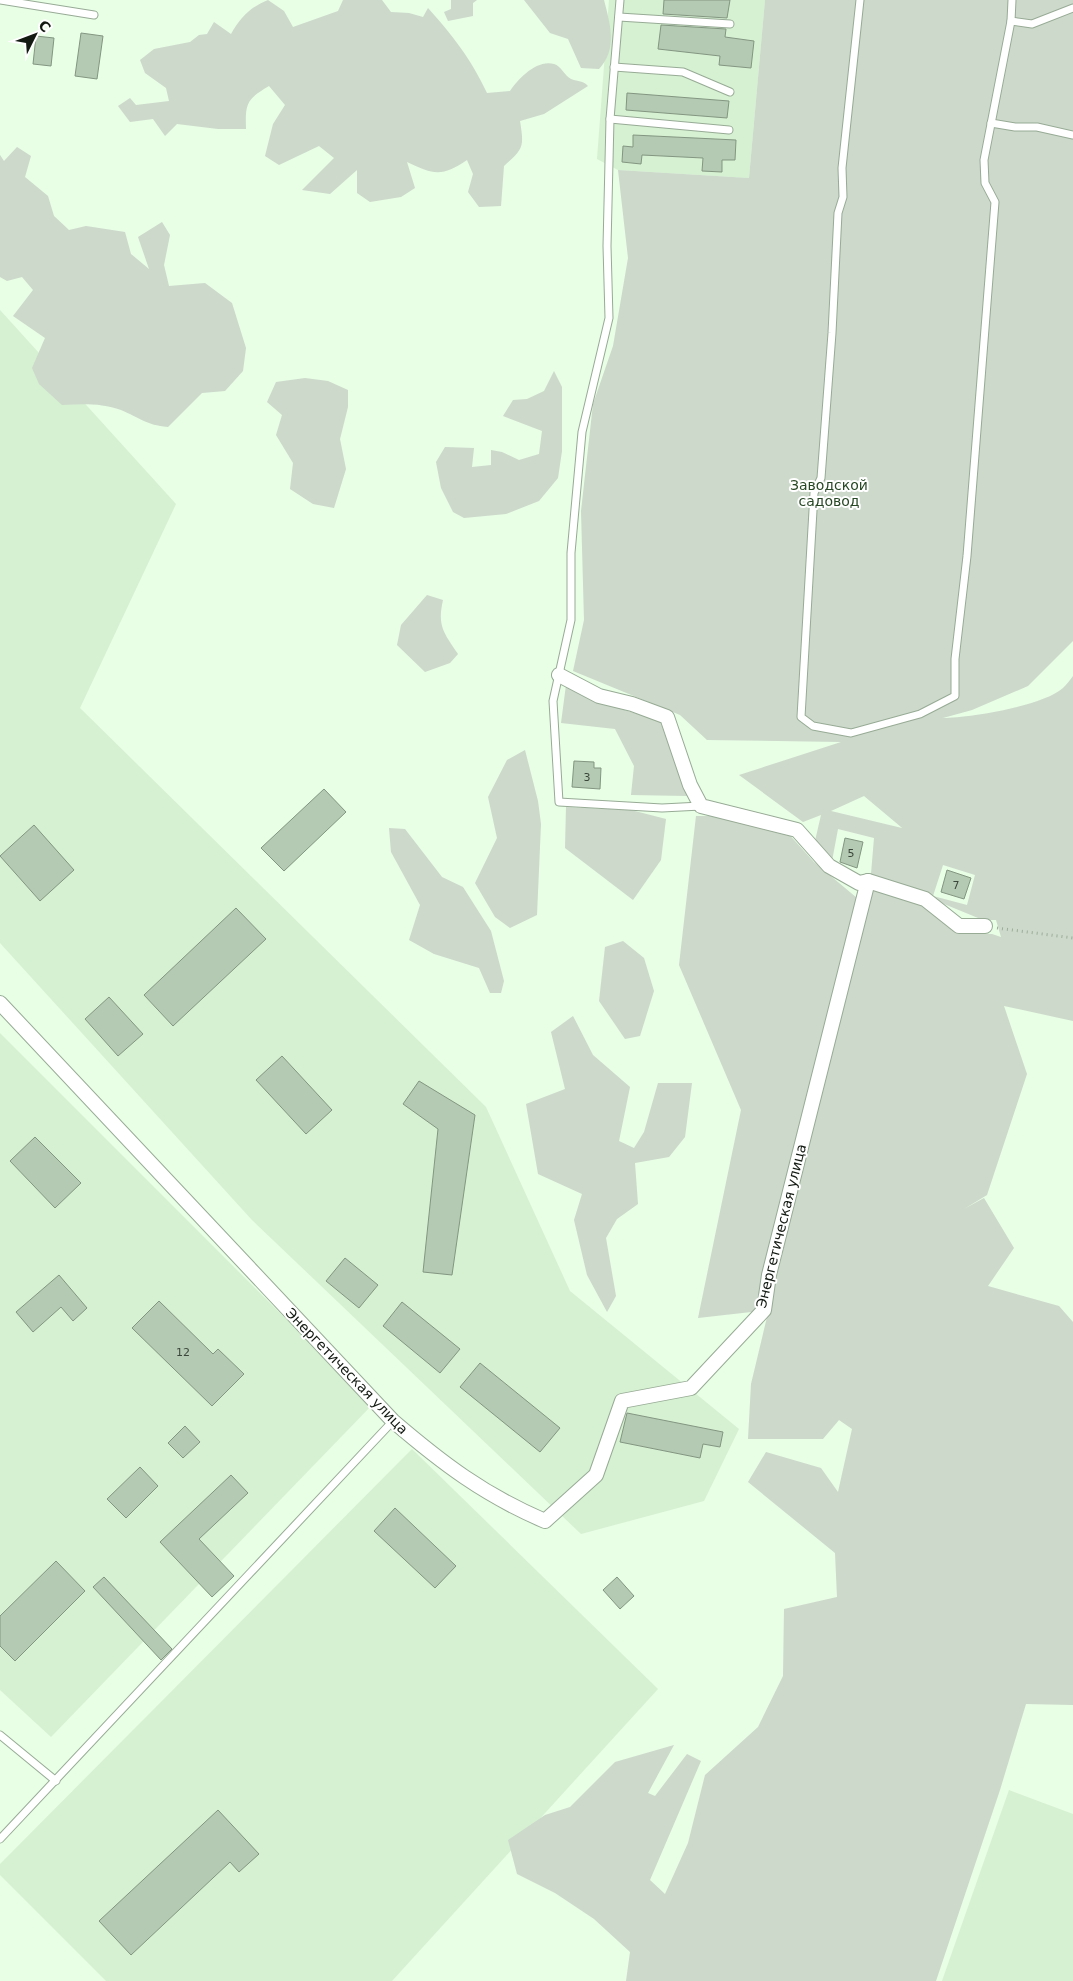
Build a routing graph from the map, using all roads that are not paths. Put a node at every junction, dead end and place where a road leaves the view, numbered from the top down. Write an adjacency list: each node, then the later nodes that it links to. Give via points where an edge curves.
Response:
1 (0, 0): 6 (lane)
2 (620, 0): 7 (lane)
3 (860, 0): 13 (lane, via 842,168 843,197 838,214 821,478 814,493 801,717 813,726 851,733 920,714 955,696 955,659 967,556 995,202 984,183 984,160)
4 (1012, 0): 8 (lane)
5 (1073, 8): 8 (lane, via 1032,24)
6 (94, 15)
7 (619, 17): 9 (lane); 10 (lane)
8 (1011, 21): 13 (lane)
9 (730, 24)
10 (614, 67): 11 (lane, via 682,72); 12 (lane)
11 (730, 92)
12 (610, 119): 14 (lane); 16 (lane, via 609,318 582,432 571,553 571,620)
13 (991, 123): 15 (lane, via 1037,127)
14 (728, 130)
15 (1073, 135)
16 (558, 675): 17 (street, via 599,696 667,717 690,785); 17 (lane, via 553,701 558,802 662,808)
17 (701, 806): 18 (street, via 797,830 829,866 859,883)
18 (868, 881): 19 (street, via 925,899 959,926); 21 (street, Энергетическая улица, via 769,1275 764,1310 691,1388 622,1401 596,1475 545,1521 508,1505 443,1464)
19 (985, 926)
20 (0, 1003): 21 (street, Энергетическая улица)
21 (393, 1421): 23 (lane)
22 (0, 1735): 23 (lane)
23 (56, 1781): 24 (lane)
24 (0, 1839)

